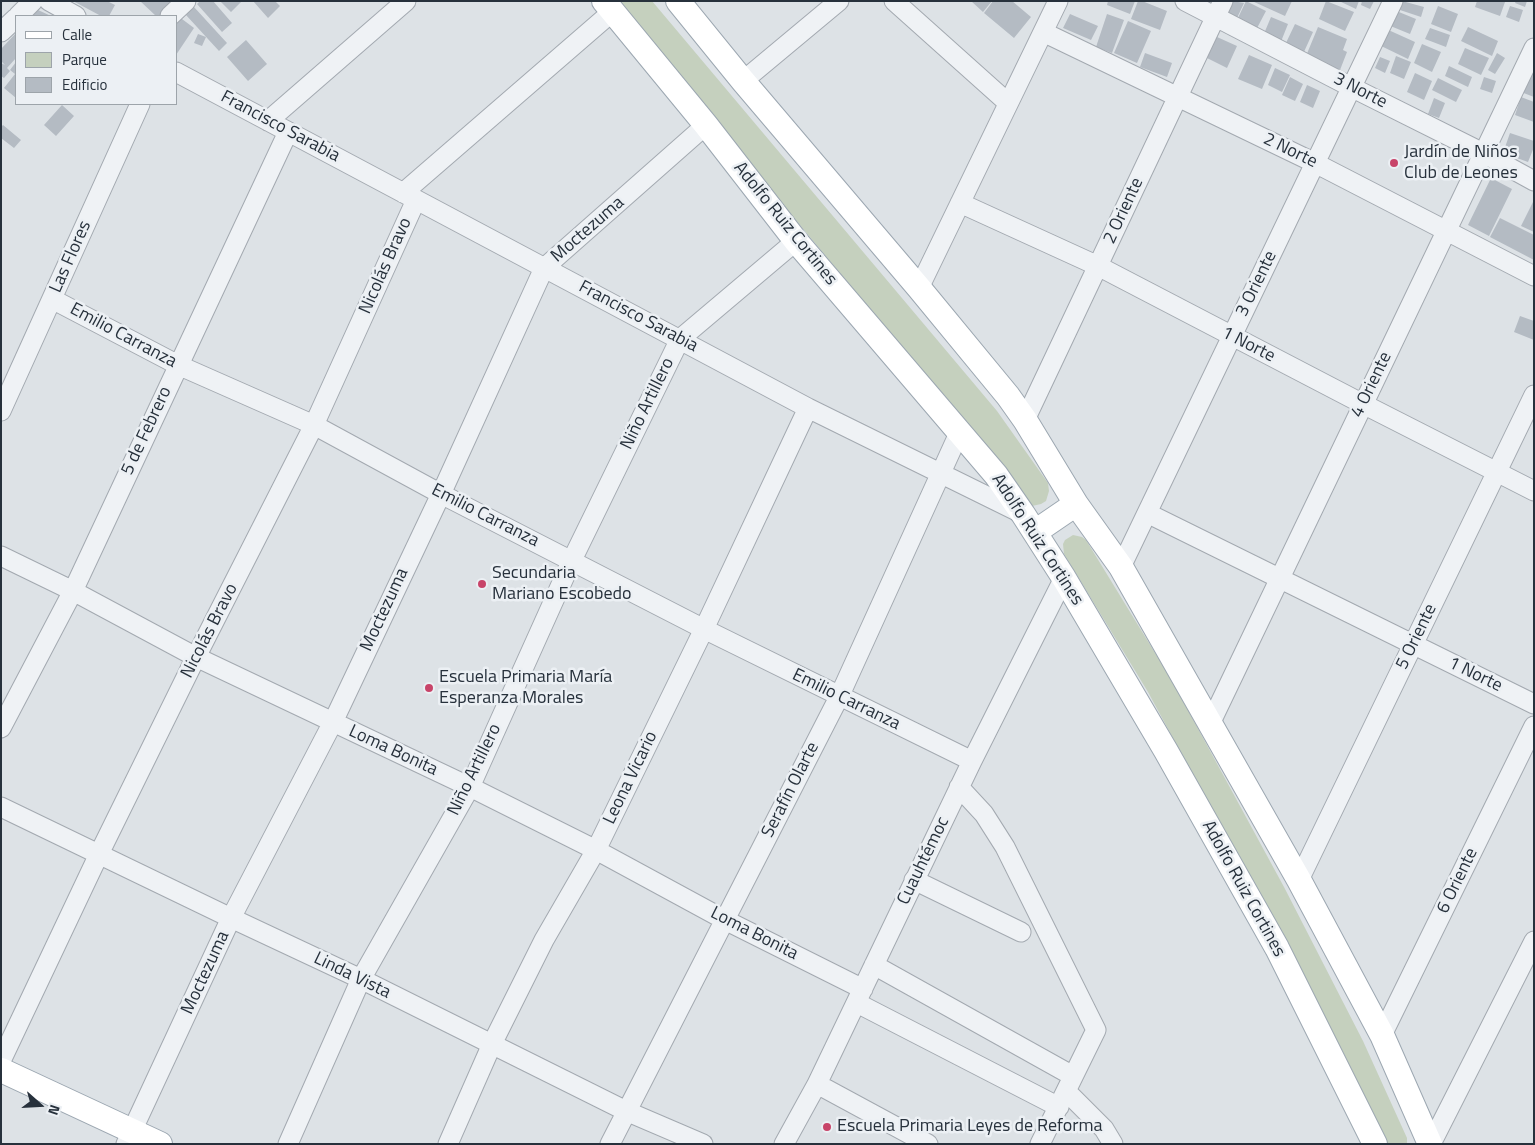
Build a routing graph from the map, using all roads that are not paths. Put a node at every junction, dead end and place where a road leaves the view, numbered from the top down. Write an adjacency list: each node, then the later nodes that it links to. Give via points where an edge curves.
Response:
1 (33, 1): 13 (street)
2 (49, 1): 14 (street)
3 (186, 1): 15 (street)
4 (406, 1): 26 (street)
5 (678, 1): 21 (main road)
6 (839, 1): 21 (street)
7 (894, 1): 24 (street)
8 (1185, 1): 12 (street, 3 Norte)
9 (1393, 1): 22 (street, 3 Oriente)
10 (1054, 3): 18 (street)
11 (608, 6): 27 (main road, Adolfo Ruiz Cortines); 32 (street, Nicolás Bravo)
12 (1219, 9): 22 (street, 3 Norte); 23 (street, 2 Oriente)
13 (19, 15)
14 (74, 15)
15 (171, 15)
16 (15, 19): 17 (street)
17 (1, 32)
18 (1043, 32): 23 (street, 2 Norte); 24 (street)
19 (1534, 48): 29 (street, 4 Oriente)
20 (178, 73): 26 (street, Francisco Sarabia)
21 (743, 81): 39 (main road)
22 (1351, 88): 29 (street, 3 Norte); 30 (street, 3 Oriente)
23 (1178, 97): 30 (street, 2 Norte); 36 (street, 2 Oriente)
24 (1008, 104): 33 (street)
25 (140, 105): 40 (street, Las Flores)
26 (268, 121): 28 (street, Francisco Sarabia)
27 (706, 126): 35 (main road, Adolfo Ruiz Cortines); 37 (street, Moctezuma)
28 (288, 132): 32 (street, Francisco Sarabia); 43 (street, 5 de Febrero)
29 (1483, 153): 31 (street, 3 Norte); 34 (street, 4 Oriente)
30 (1315, 164): 34 (street, 2 Norte); 41 (street, 3 Oriente)
31 (1534, 181)
32 (410, 196): 37 (street, Francisco Sarabia); 49 (street, Nicolás Bravo)
33 (960, 203): 36 (street, 1 Norte); 39 (street)
34 (1446, 231): 38 (street, 2 Norte); 45 (street, 4 Oriente)
35 (796, 241): 42 (street, Niño Artillero); 50 (main road, Adolfo Ruiz Cortines)
36 (1098, 266): 41 (street, 1 Norte); 48 (street, 2 Oriente)
37 (544, 268): 42 (street, Francisco Sarabia); 54 (street, Moctezuma)
38 (1534, 276)
39 (919, 288): 48 (main road)
40 (52, 299): 43 (street, Emilio Carranza); 47 (street, Las Flores)
41 (1232, 337): 45 (street, 1 Norte); 56 (street, 3 Oriente)
42 (680, 339): 46 (street, Francisco Sarabia); 59 (street, Niño Artillero)
43 (178, 365): 49 (street, Emilio Carranza); 63 (street, 5 de Febrero)
44 (1534, 394): 51 (street, 5 Oriente)
45 (1363, 404): 51 (street, 1 Norte); 62 (street, 4 Oriente)
46 (808, 408): 52 (street, Francisco Sarabia); 64 (street, Leona Vicario)
47 (1, 411)
48 (1025, 420): 55 (main road)
49 (314, 426): 54 (street, Emilio Carranza); 66 (street, Nicolás Bravo)
50 (960, 432): 52 (street, Serafín Olarte); 57 (main road, Adolfo Ruiz Cortines, via 996,475)
51 (1496, 472): 53 (street, 1 Norte); 65 (street, 5 Oriente)
52 (940, 473): 57 (street, Francisco Sarabia); 67 (street, Serafín Olarte)
53 (1534, 491)
54 (441, 494): 59 (street, Emilio Carranza); 69 (street, Moctezuma)
55 (1076, 504): 57 (main road); 60 (main road)
56 (1147, 513): 60 (street, 3 Oriente); 62 (street, 1 Norte)
57 (1029, 523): 61 (main road, Adolfo Ruiz Cortines)
58 (1, 556): 63 (street, Loma Bonita)
59 (572, 560): 64 (street, Emilio Carranza); 74 (street, Niño Artillero)
60 (1121, 567): 70 (main road)
61 (1064, 578): 73 (street, Cuauhtémoc); 105 (main road, Adolfo Ruiz Cortines, via 1277,948)
62 (1279, 578): 65 (street, 1 Norte); 70 (street, 4 Oriente)
63 (73, 591): 66 (street, Loma Bonita); 72 (street, 5 de Febrero)
64 (704, 629): 67 (street, Emilio Carranza); 77 (street, Leona Vicario)
65 (1413, 644): 68 (street, 1 Norte); 80 (street, 5 Oriente)
66 (196, 657): 69 (street, Loma Bonita); 78 (street, Nicolás Bravo)
67 (839, 697): 73 (street, Emilio Carranza); 82 (street, Serafín Olarte)
68 (1534, 704)
69 (333, 722): 74 (street, Loma Bonita); 81 (street, Moctezuma)
70 (1210, 722): 80 (main road)
71 (1534, 726): 88 (street, 6 Oriente)
72 (1, 728)
73 (972, 761): 75 (street, Cuauhtémoc)
74 (470, 787): 77 (street, Loma Bonita); 86 (street, Niño Artillero)
75 (959, 787): 79 (street, Cuauhtémoc); 93 (street, via 984,814 1005,847 1096,1030)
76 (1, 807): 78 (street, Linda Vista)
77 (596, 850): 82 (street, Loma Bonita); 89 (street, Leona Vicario, via 544,940)
78 (99, 854): 81 (street, Linda Vista); 90 (street, Nicolás Bravo)
79 (914, 880): 83 (street); 85 (street, Cuauhtémoc)
80 (1299, 880): 88 (main road)
81 (231, 918): 86 (street, Linda Vista); 95 (street, Moctezuma)
82 (725, 920): 87 (street, Loma Bonita); 94 (street, Serafín Olarte)
83 (1021, 932)
84 (1532, 949): 106 (street)
85 (874, 965): 87 (street, Cuauhtémoc); 93 (street)
86 (361, 979): 89 (street, Linda Vista); 97 (street, Niño Artillero)
87 (860, 996): 92 (street, Cuauhtémoc); 93 (street, Loma Bonita)
88 (1382, 1035): 106 (main road)
89 (492, 1044): 94 (street, Linda Vista); 98 (street, Leona Vicario)
90 (1, 1061)
91 (1, 1070): 95 (main road)
92 (817, 1084): 101 (street, Cuauhtémoc); 102 (street)
93 (1066, 1091): 103 (street); 104 (street, via 1104,1129)
94 (626, 1112): 99 (street, Serafín Olarte); 100 (street, Linda Vista)
95 (130, 1137): 96 (main road)
96 (160, 1144)
97 (288, 1144)
98 (448, 1144)
99 (610, 1144)
100 (703, 1144)
101 (784, 1144)
102 (928, 1144)
103 (1040, 1144)
104 (1113, 1144)
105 (1374, 1144)
106 (1431, 1144)

